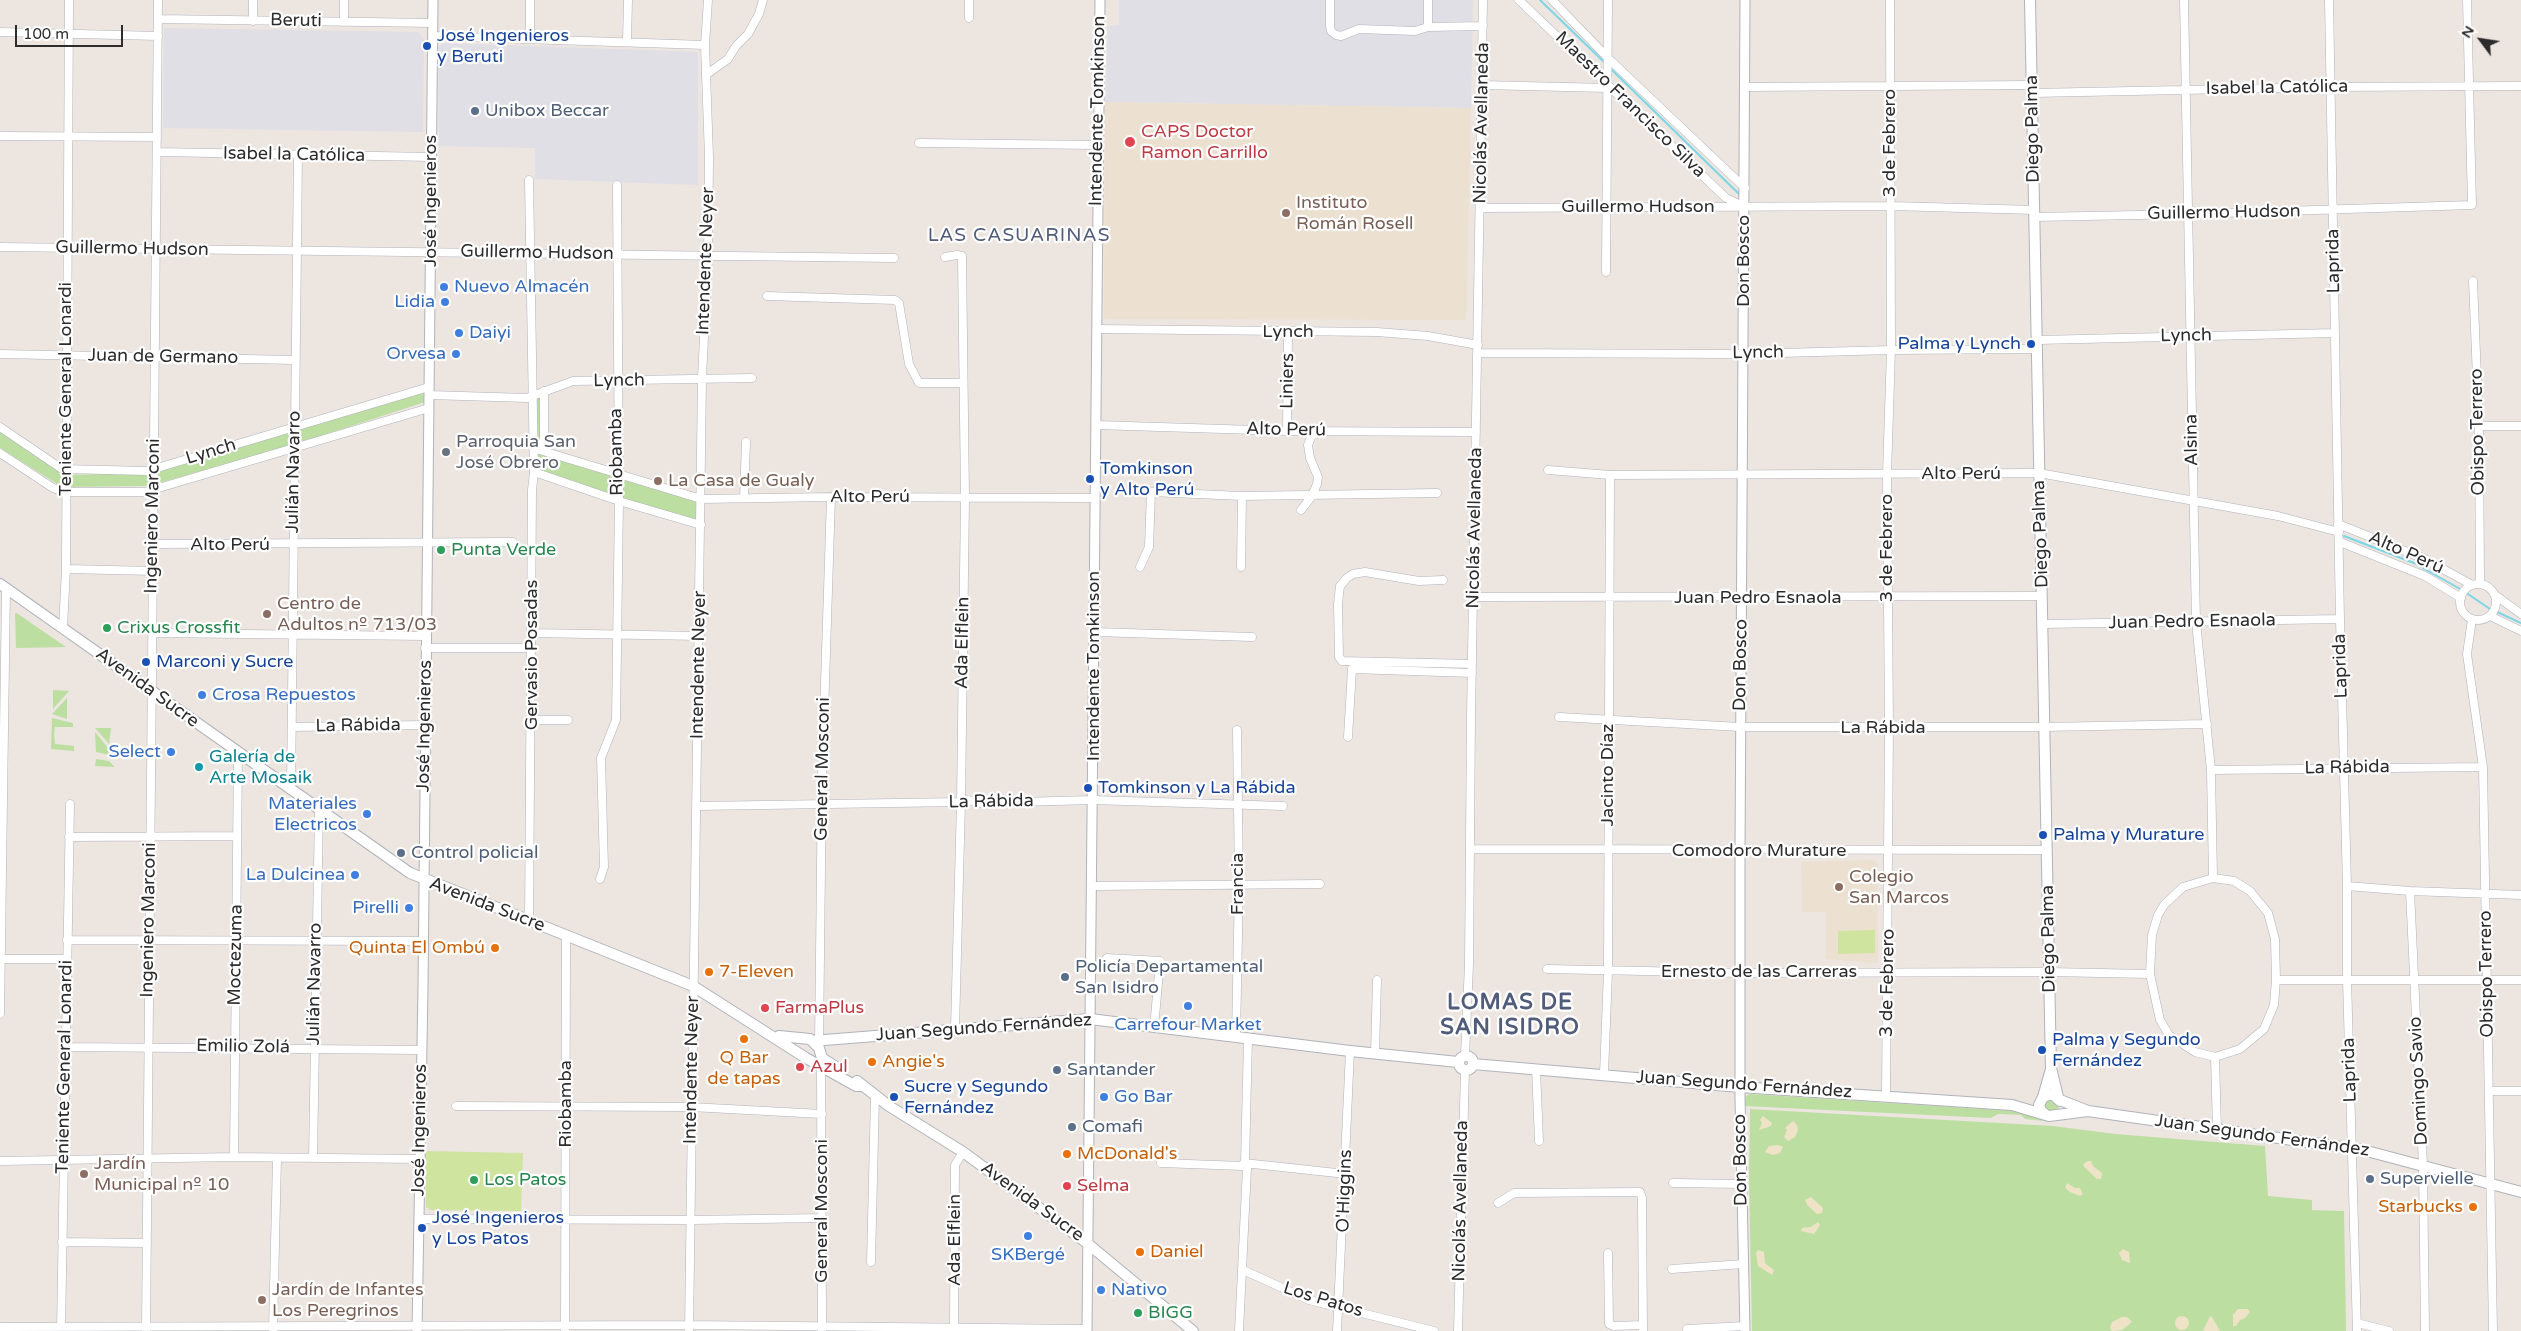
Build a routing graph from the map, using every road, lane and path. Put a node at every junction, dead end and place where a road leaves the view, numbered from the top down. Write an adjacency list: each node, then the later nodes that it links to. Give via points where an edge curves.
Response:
1 (69, 0): 32 (street, Teniente General Lonardi)
2 (158, 0): 25 (street, Ingeniero Marconi)
3 (253, 0): 26 (street)
4 (344, 0): 27 (street)
5 (433, 0): 28 (street, José Ingenieros)
6 (530, 0): 35 (street)
7 (628, 0): 36 (street)
8 (708, 0): 37 (street, Intendente Neyer)
9 (763, 0): 39 (street, via 748,34 728,59)
10 (969, 0): 24 (street)
11 (1100, 0): 53 (street, Intendente Tomkinson)
12 (1330, 0): 30 (street, via 1330,26 1336,35 1358,30 1415,31)
13 (1428, 0): 30 (street)
14 (1483, 0): 29 (street, Nicolás Avellaneda)
15 (1520, 0): 40 (street, Maestro Francisco Silva)
16 (1552, 0): 38 (street, Maestro Francisco Silva)
17 (1608, 0): 38 (street)
18 (1745, 0): 45 (street, Don Bosco)
19 (1890, 0): 41 (street, 3 de Febrero)
20 (2030, 0): 47 (main road, Diego Palma)
21 (2184, 0): 48 (street, Alsina)
22 (2329, 0): 43 (street, Laprida)
23 (2467, 0): 46 (street)
24 (969, 18)
25 (158, 19): 26 (street, Beruti); 33 (street, Ingeniero Marconi)
26 (253, 21): 27 (street, Beruti)
27 (344, 22): 28 (street, Beruti)
28 (433, 23): 34 (street, José Ingenieros)
29 (1483, 26): 30 (street); 42 (street, Nicolás Avellaneda)
30 (1428, 27)
31 (0, 32): 32 (street)
32 (68, 34): 33 (street); 50 (street, Teniente General Lonardi)
33 (158, 36): 51 (street, Ingeniero Marconi)
34 (433, 36): 35 (street); 56 (street, José Ingenieros)
35 (530, 38): 36 (street)
36 (627, 41): 37 (street)
37 (705, 45): 39 (street, Intendente Neyer)
38 (1608, 61): 40 (street); 59 (street, Maestro Francisco Silva)
39 (708, 74): 74 (street, Intendente Neyer)
40 (1608, 83): 42 (street); 61 (street); 62 (street, Maestro Francisco Silva, via 1726,198)
41 (1890, 84): 45 (street, Isabel la Católica); 47 (street, Isabel la Católica); 60 (street, 3 de Febrero)
42 (1482, 85): 63 (street, Nicolás Avellaneda)
43 (2331, 86): 46 (street, Isabel la Católica); 48 (street, Isabel la Católica); 64 (street, Laprida)
44 (2521, 86): 46 (street, Isabel la Católica)
45 (1746, 87): 59 (street, Don Bosco)
46 (2469, 87): 64 (street, Guillermo Hudson, via 2472,205)
47 (2032, 89): 48 (street, Isabel la Católica); 65 (main road, Diego Palma)
48 (2186, 90): 66 (street, Alsina)
49 (0, 136): 50 (street)
50 (67, 137): 51 (street); 68 (street, Teniente General Lonardi)
51 (157, 137): 54 (street, Ingeniero Marconi)
52 (919, 143): 53 (street)
53 (1098, 145): 80 (street, Intendente Tomkinson)
54 (157, 152): 55 (street, Isabel la Católica); 69 (street, Ingeniero Marconi)
55 (298, 155): 56 (street, Isabel la Católica); 70 (street, Julián Navarro)
56 (432, 157): 71 (street, José Ingenieros)
57 (529, 180): 72 (street, Gervasio Posadas)
58 (616, 185): 73 (street, Riobamba)
59 (1745, 188): 62 (street, Don Bosco)
60 (1891, 206): 62 (street, Guillermo Hudson); 65 (street, Guillermo Hudson); 86 (street, 3 de Febrero)
61 (1608, 207): 62 (street, Guillermo Hudson); 63 (street, Guillermo Hudson); 77 (street)
62 (1744, 207): 88 (street, Don Bosco)
63 (1481, 208): 85 (street, Nicolás Avellaneda)
64 (2333, 210): 66 (street, Guillermo Hudson); 82 (street, Laprida)
65 (2035, 213): 66 (street, Guillermo Hudson); 84 (main road, Diego Palma)
66 (2190, 214): 83 (street, Alsina)
67 (0, 247): 68 (street, Guillermo Hudson)
68 (66, 248): 69 (street, Guillermo Hudson); 89 (street, Teniente General Lonardi)
69 (156, 249): 70 (street, Guillermo Hudson); 90 (street, Ingeniero Marconi)
70 (297, 250): 71 (street, Guillermo Hudson); 91 (street, Julián Navarro)
71 (431, 252): 72 (street, Guillermo Hudson); 96 (street, José Ingenieros)
72 (530, 252): 73 (street, Guillermo Hudson); 98 (street, Gervasio Posadas)
73 (617, 254): 74 (street, Guillermo Hudson); 94 (street, Riobamba)
74 (708, 257): 76 (street, Guillermo Hudson); 92 (street, Intendente Neyer)
75 (945, 257): 95 (street, Ada Elflein, via 962,256)
76 (894, 258)
77 (1606, 272)
78 (2473, 281): 101 (street, Obispo Terrero)
79 (767, 296): 95 (street, via 898,302 907,356 919,383)
80 (1097, 329): 81 (street, Lynch); 100 (street, Intendente Tomkinson)
81 (1288, 332): 85 (street, Lynch, via 1428,336); 105 (street, Liniers)
82 (2335, 333): 83 (street, Lynch); 136 (street, Laprida)
83 (2190, 336): 84 (street, Lynch); 133 (street, Alsina)
84 (2038, 344): 86 (street, Lynch); 117 (main road, Diego Palma)
85 (1478, 349): 88 (street, Lynch); 107 (street, Nicolás Avellaneda)
86 (1891, 350): 88 (street, Lynch); 119 (street, 3 de Febrero)
87 (0, 354): 89 (street, Juan de Germano)
88 (1745, 354): 121 (street, Don Bosco)
89 (66, 355): 90 (street, Juan de Germano); 113 (street, Teniente General Lonardi)
90 (156, 357): 91 (street, Juan de Germano); 114 (street, Ingeniero Marconi)
91 (296, 360): 104 (street, Julián Navarro)
92 (702, 378): 93 (street, Lynch); 94 (street, Lynch); 131 (street, Intendente Neyer)
93 (752, 378)
94 (616, 382): 97 (street, Lynch, via 573,381); 118 (street, Riobamba)
95 (963, 383): 128 (street, Ada Elflein)
96 (429, 391): 98 (street, Lynch); 99 (street, José Ingenieros); 104 (street, Lynch)
97 (544, 391): 98 (street, Lynch); 111 (street)
98 (532, 397): 109 (street, Gervasio Posadas)
99 (429, 408): 110 (street, Lynch); 140 (street, José Ingenieros)
100 (1096, 425): 105 (street, Alto Perú); 130 (street, Intendente Tomkinson)
101 (2479, 426): 102 (street); 147 (street, Obispo Terrero)
102 (2521, 426)
103 (0, 427): 113 (street, Lynch)
104 (294, 427): 110 (street, Julián Navarro); 114 (street, Lynch)
105 (1288, 431): 106 (street, Alto Perú)
106 (1319, 431): 107 (street, Alto Perú); 126 (street, via 1311,436 1308,445 1318,477)
107 (1476, 432): 151 (street, Nicolás Avellaneda)
108 (746, 442): 129 (street)
109 (533, 448): 111 (street, Alto Perú); 116 (street, Gervasio Posadas)
110 (294, 449): 122 (street, Lynch); 141 (street, Julián Navarro)
111 (544, 450): 118 (street, Alto Perú)
112 (0, 453): 123 (street, Lynch, via 53,488)
113 (66, 470): 114 (street, Lynch); 123 (street, Teniente General Lonardi)
114 (154, 470): 122 (street, Ingeniero Marconi)
115 (1548, 470): 120 (street, Alto Perú)
116 (534, 472): 132 (street); 166 (street, Gervasio Posadas)
117 (2039, 473): 119 (street, Alto Perú); 133 (street, Alto Perú); 149 (main road, Diego Palma)
118 (617, 474): 131 (street, Alto Perú); 132 (street, Riobamba)
119 (1887, 474): 121 (street, Alto Perú); 153 (street, 3 de Febrero)
120 (1610, 475): 121 (street, Alto Perú); 152 (street, Jacinto Díaz)
121 (1742, 476): 154 (street, Don Bosco)
122 (154, 490): 123 (street, Lynch); 139 (street, Ingeniero Marconi)
123 (66, 492): 144 (street, Teniente General Lonardi)
124 (1437, 493): 126 (street)
125 (1242, 496): 126 (street); 142 (street, via 1151,492 1149,547); 143 (street)
126 (1312, 496): 134 (street)
127 (831, 497): 128 (street, Alto Perú); 129 (street, Alto Perú); 199 (street, General Mosconi)
128 (965, 497): 130 (street, Alto Perú); 197 (street, Ada Elflein)
129 (744, 498): 131 (street, Alto Perú)
130 (1095, 498): 164 (street, Intendente Tomkinson)
131 (701, 499): 135 (street, Intendente Neyer)
132 (619, 501): 135 (street); 167 (street, Riobamba)
133 (2194, 502): 136 (street, Alto Perú); 160 (street, Alsina)
134 (1300, 510)
135 (701, 525): 170 (street, Intendente Neyer)
136 (2339, 528): 138 (street, Laprida); 147 (street, Alto Perú, via 2425,559)
137 (513, 542): 140 (street, Alto Perú)
138 (2340, 542): 155 (street, Alto Perú, via 2425,576); 159 (street, Laprida)
139 (154, 544): 141 (street, Alto Perú); 145 (street, Ingeniero Marconi)
140 (427, 544): 141 (street, Alto Perú); 169 (street, José Ingenieros)
141 (293, 545): 168 (street, Julián Navarro)
142 (1140, 567)
143 (1241, 567)
144 (66, 569): 145 (street); 162 (street, Teniente General Lonardi)
145 (153, 571): 165 (street, Ingeniero Marconi)
146 (1443, 580): 174 (street, via 1419,581 1365,572 1346,578 1340,586 1338,604 1339,657 1342,661)
147 (2476, 585): 150 (street, via 2489,588); 155 (street, via 2467,588)
148 (3, 586): 162 (main road, Avenida Sucre); 176 (street)
149 (2042, 596): 153 (street, Juan Pedro Esnaola); 161 (main road, Diego Palma)
150 (2495, 596): 156 (street); 157 (street, via 2496,606)
151 (1474, 597): 152 (street, Juan Pedro Esnaola); 174 (street, Nicolás Avellaneda)
152 (1609, 597): 154 (street, Juan Pedro Esnaola); 181 (street, Jacinto Díaz)
153 (1887, 597): 154 (street, Juan Pedro Esnaola); 187 (street, 3 de Febrero)
154 (1742, 598): 185 (street, Don Bosco)
155 (2461, 598): 158 (street, via 2462,608)
156 (2521, 614)
157 (2490, 616): 158 (street, via 2481,620); 163 (street)
158 (2472, 618): 192 (street, Obispo Terrero, via 2467,654)
159 (2340, 619): 160 (street, Juan Pedro Esnaola); 193 (street, Laprida)
160 (2196, 622): 161 (street, Juan Pedro Esnaola); 182 (street, Alsina)
161 (2043, 624): 186 (main road, Diego Palma)
162 (63, 628): 177 (main road, Avenida Sucre)
163 (2521, 631)
164 (1095, 632): 171 (street); 196 (street, Intendente Tomkinson)
165 (152, 633): 168 (street); 177 (street, Ingeniero Marconi)
166 (532, 633): 167 (street); 173 (street, Gervasio Posadas)
167 (617, 634): 170 (street); 213 (street, Riobamba, via 616,720 601,758 604,867)
168 (292, 635): 169 (street); 184 (street, Julián Navarro)
169 (426, 636): 172 (street, José Ingenieros)
170 (700, 636): 201 (street, Intendente Neyer)
171 (1252, 637)
172 (426, 648): 173 (street); 183 (street, José Ingenieros)
173 (532, 648): 179 (street, Gervasio Posadas)
174 (1472, 664): 175 (street, Nicolás Avellaneda)
175 (1472, 673): 189 (street, via 1352,669); 207 (street, Nicolás Avellaneda)
176 (2, 681): 191 (street)
177 (150, 692): 190 (main road, Avenida Sucre); 206 (street, Ingeniero Marconi)
178 (1559, 717): 181 (street, La Rábida)
179 (531, 720): 180 (street); 223 (street, Gervasio Posadas)
180 (568, 720)
181 (1608, 721): 185 (street, La Rábida); 208 (street, Jacinto Díaz)
182 (2207, 724): 186 (street, La Rábida); 194 (street, Alsina)
183 (424, 725): 184 (street, La Rábida); 214 (street, José Ingenieros)
184 (292, 727): 195 (street, Julián Navarro)
185 (1740, 727): 187 (street, La Rábida); 209 (street, Don Bosco)
186 (2044, 727): 187 (street, La Rábida); 210 (main road, Diego Palma)
187 (1889, 728): 211 (street, 3 de Febrero)
188 (1237, 730): 200 (street, Francia)
189 (1348, 737)
190 (238, 753): 195 (main road, Avenida Sucre); 205 (street, Moctezuma)
191 (2, 754): 221 (street)
192 (2483, 767): 193 (street, La Rábida); 220 (street, Obispo Terrero)
193 (2344, 768): 194 (street, La Rábida); 218 (street, Laprida)
194 (2211, 770): 212 (street, Alsina)
195 (291, 790): 203 (main road, Avenida Sucre)
196 (1093, 800): 197 (street, La Rábida); 200 (street, La Rábida); 217 (street, Intendente Tomkinson)
197 (961, 802): 199 (street, La Rábida); 250 (street, Ada Elflein)
198 (70, 804): 204 (street, Teniente General Lonardi)
199 (823, 805): 201 (street, La Rábida); 256 (street, General Mosconi)
200 (1238, 805): 202 (street, La Rábida); 215 (street, Francia)
201 (698, 806): 245 (street, Intendente Neyer)
202 (1283, 806)
203 (319, 810): 214 (main road, Avenida Sucre); 228 (street, Julián Navarro)
204 (69, 836): 206 (street); 225 (street, Teniente General Lonardi)
205 (238, 836): 206 (street); 227 (street, Moctezuma)
206 (150, 838): 226 (street, Ingeniero Marconi)
207 (1471, 849): 208 (street, Comodoro Murature); 264 (street, Nicolás Avellaneda)
208 (1607, 850): 209 (street, Comodoro Murature); 234 (street, Jacinto Díaz)
209 (1740, 850): 211 (street, Comodoro Murature); 237 (street, Don Bosco)
210 (2047, 850): 211 (street, Comodoro Murature); 236 (main road, Diego Palma)
211 (1888, 851): 235 (street, 3 de Febrero)
212 (2213, 878): 238 (street, via 2183,887 2164,905 2152,935); 241 (street, via 2234,881 2250,891 2268,913 2275,939)
213 (600, 879)
214 (423, 880): 223 (main road, Avenida Sucre); 229 (street, José Ingenieros)
215 (1239, 883): 216 (street); 217 (street); 252 (street, Francia)
216 (1320, 884)
217 (1092, 886): 248 (street, Intendente Tomkinson)
218 (2347, 886): 219 (street); 239 (street, Laprida)
219 (2410, 891): 220 (street); 242 (street, Domingo Savio)
220 (2486, 893): 222 (street); 243 (street, Obispo Terrero)
221 (0, 895): 230 (street)
222 (2521, 896)
223 (529, 921): 224 (main road, Avenida Sucre)
224 (566, 936): 245 (main road, Avenida Sucre); 282 (street, Riobamba)
225 (67, 940): 226 (street); 231 (street, Teniente General Lonardi)
226 (148, 940): 227 (street); 255 (street, Ingeniero Marconi)
227 (235, 941): 228 (street); 257 (street, Moctezuma)
228 (315, 942): 229 (street); 258 (street, Julián Navarro)
229 (424, 942): 259 (street, José Ingenieros)
230 (0, 959): 231 (street); 246 (street)
231 (67, 959): 254 (street, Teniente General Lonardi)
232 (1105, 960): 249 (street, via 1160,961)
233 (1547, 969): 234 (street, Ernesto de las Carreras)
234 (1608, 972): 237 (street, Ernesto de las Carreras); 268 (street, Jacinto Díaz)
235 (1889, 972): 236 (street, Ernesto de las Carreras); 237 (street, Ernesto de las Carreras); 276 (street, 3 de Febrero)
236 (2050, 972): 238 (street, Ernesto de las Carreras); 266 (main road, Diego Palma)
237 (1740, 973): 271 (street, Don Bosco)
238 (2150, 974): 263 (street, via 2160,1020 2169,1035 2195,1052)
239 (2347, 979): 241 (street); 242 (street); 288 (street, Laprida)
240 (1377, 980): 261 (street)
241 (2276, 980): 263 (street, via 2274,1006 2264,1029 2240,1049)
242 (2414, 980): 243 (street); 298 (street, Domingo Savio)
243 (2486, 980): 244 (street); 273 (street, Obispo Terrero)
244 (2521, 980)
245 (693, 986): 251 (main road, Avenida Sucre); 281 (street, Intendente Neyer)
246 (0, 989): 247 (street)
247 (0, 1014)
248 (1090, 1019): 249 (main road, Juan Segundo Fernández); 250 (main road, Juan Segundo Fernández); 312 (street, Intendente Tomkinson)
249 (1154, 1028): 252 (main road, Juan Segundo Fernández)
250 (955, 1029): 256 (main road, Juan Segundo Fernández, via 837,1039)
251 (773, 1035): 256 (main road, Avenida Sucre); 262 (main road, Avenida Sucre)
252 (1236, 1037): 253 (main road, Juan Segundo Fernández)
253 (1248, 1039): 260 (main road, Juan Segundo Fernández); 299 (street)
254 (65, 1046): 255 (street, Emilio Zolá); 295 (street, Teniente General Lonardi)
255 (148, 1046): 257 (street, Emilio Zolá); 290 (street, Ingeniero Marconi)
256 (816, 1046): 262 (main road, via 814,1058); 262 (main road, via 798,1046); 270 (main road, Avenida Sucre)
257 (235, 1047): 258 (street, Emilio Zolá); 291 (street, Moctezuma)
258 (314, 1049): 259 (street, Emilio Zolá); 293 (street, Julián Navarro)
259 (422, 1050): 294 (street, José Ingenieros)
260 (1350, 1051): 261 (main road, Juan Segundo Fernández); 300 (street, O'Higgins)
261 (1375, 1054): 264 (main road, Juan Segundo Fernández)
262 (804, 1056): 265 (main road, Avenida Sucre)
263 (2215, 1057): 286 (street)
264 (1465, 1063): 267 (main road, Juan Segundo Fernández); 337 (street, Nicolás Avellaneda)
265 (821, 1066): 269 (main road, Avenida Sucre); 272 (street, General Mosconi)
266 (2051, 1068): 277 (main road, Diego Palma); 278 (main road, Diego Palma)
267 (1536, 1069): 268 (main road, Juan Segundo Fernández); 287 (street)
268 (1604, 1074): 271 (main road, Juan Segundo Fernández)
269 (838, 1075): 270 (main road, Avenida Sucre); 272 (street, via 828,1080)
270 (861, 1086): 275 (main road, Avenida Sucre)
271 (1740, 1087): 276 (main road, Juan Segundo Fernández); 302 (street, Don Bosco)
272 (822, 1091): 284 (street, General Mosconi)
273 (2489, 1091): 274 (street); 303 (street, Obispo Terrero)
274 (2521, 1091)
275 (875, 1096): 289 (main road, Avenida Sucre); 314 (street)
276 (1886, 1096): 280 (main road, Juan Segundo Fernández)
277 (2042, 1098): 278 (main road, via 2052,1094); 280 (main road, Juan Segundo Fernández); 285 (main road, via 2040,1108)
278 (2059, 1099): 283 (main road, Juan Segundo Fernández); 285 (main road, via 2060,1110)
279 (456, 1106): 282 (street)
280 (2015, 1106): 285 (main road, Juan Segundo Fernández)
281 (691, 1107): 282 (street); 284 (street); 309 (street, Intendente Neyer)
282 (566, 1108): 306 (street, Riobamba)
283 (2088, 1111): 285 (main road, Juan Segundo Fernández); 286 (main road, Juan Segundo Fernández)
284 (822, 1114): 307 (street, General Mosconi)
285 (2050, 1115)
286 (2217, 1129): 288 (main road, Juan Segundo Fernández)
287 (1539, 1141)
288 (2352, 1148): 298 (main road, Juan Segundo Fernández); 320 (street, Laprida)
289 (963, 1152): 312 (main road, Avenida Sucre); 329 (street, Ada Elflein, via 955,1165)
290 (147, 1158): 291 (street); 295 (street); 311 (street, Ingeniero Marconi)
291 (234, 1158): 292 (street)
292 (276, 1158): 293 (street); 328 (street)
293 (313, 1158): 294 (street)
294 (419, 1159): 308 (street, José Ingenieros)
295 (62, 1160): 296 (street); 310 (street, Teniente General Lonardi)
296 (0, 1161)
297 (1161, 1163): 299 (street)
298 (2423, 1164): 303 (main road, Juan Segundo Fernández); 339 (street, Domingo Savio)
299 (1246, 1166): 300 (street); 317 (street)
300 (1346, 1174): 318 (street, O'Higgins)
301 (1673, 1183): 302 (street)
302 (1741, 1184): 315 (street, Don Bosco)
303 (2489, 1184): 304 (main road, Juan Segundo Fernández); 340 (street, Obispo Terrero)
304 (2521, 1192)
305 (1498, 1203): 325 (street, via 1514,1193 1640,1192)
306 (566, 1218): 308 (street); 309 (street); 322 (street, Riobamba)
307 (822, 1218): 309 (street); 324 (street, General Mosconi)
308 (419, 1219): 321 (street, José Ingenieros)
309 (692, 1220): 323 (street, Intendente Neyer)
310 (62, 1242): 311 (street); 326 (street, Teniente General Lonardi)
311 (147, 1243): 327 (street, Ingeniero Marconi)
312 (1087, 1243): 332 (street, Intendente Tomkinson); 333 (main road, Avenida Sucre)
313 (1608, 1253): 325 (street, via 1609,1324)
314 (871, 1262)
315 (1743, 1264): 316 (street); 331 (street, Don Bosco)
316 (1672, 1269)
317 (1243, 1270): 318 (street, Los Patos, via 1310,1300); 334 (street)
318 (1340, 1306): 335 (street, O'Higgins); 336 (street, Los Patos)
319 (0, 1327): 326 (street)
320 (2357, 1327): 338 (street)
321 (417, 1328): 322 (street); 328 (street)
322 (565, 1328): 323 (street)
323 (689, 1328): 324 (street)
324 (822, 1328): 329 (street)
325 (1643, 1328)
326 (61, 1329): 327 (street)
327 (146, 1329): 328 (street)
328 (273, 1329)
329 (954, 1329): 332 (street)
330 (1687, 1329): 331 (street)
331 (1745, 1329)
332 (1087, 1330)
333 (1193, 1331)
334 (1239, 1331)
335 (1337, 1331)
336 (1434, 1331)
337 (1458, 1331)
338 (2390, 1331)
339 (2425, 1331)
340 (2493, 1331)

